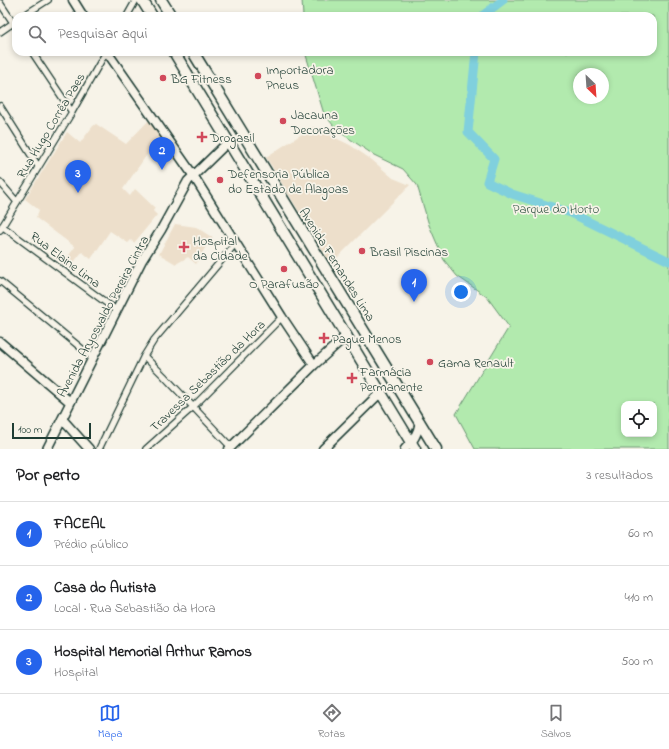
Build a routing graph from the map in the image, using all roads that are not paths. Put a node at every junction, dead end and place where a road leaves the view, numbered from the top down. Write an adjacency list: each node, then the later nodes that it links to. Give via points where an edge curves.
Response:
1 (48, 0): 7 (street)
2 (73, 0): 8 (street)
3 (136, 0): 9 (street)
4 (142, 0): 10 (highway)
5 (161, 0): 11 (highway)
6 (0, 2): 12 (street)
7 (30, 12)
8 (80, 12)
9 (129, 12)
10 (150, 12)
11 (168, 12)
12 (12, 20)
13 (12, 26): 14 (street)
14 (0, 32)
15 (35, 56): 21 (street)
16 (105, 56): 21 (street, Rua Hugo Corrêa Paes)
17 (110, 56): 24 (street)
18 (176, 56): 22 (highway)
19 (195, 56): 41 (highway, Avenida Fernandes Lima)
20 (0, 106): 23 (street)
21 (72, 112): 23 (street, Rua Hugo Corrêa Paes)
22 (228, 142): 24 (street, Avenida Aryosvaldo Pereira Cintra); 32 (highway)
23 (38, 166): 26 (street, Rua Hugo Corrêa Paes)
24 (193, 175): 28 (street); 30 (street, Avenida Aryosvaldo Pereira Cintra, via 142,260)
25 (0, 182): 26 (street)
26 (17, 202): 27 (street, Rua Hugo Corrêa Paes)
27 (1, 228): 30 (street, Rua Elaine Lima)
28 (236, 243): 31 (street); 34 (street, via 154,340)
29 (0, 281): 35 (street)
30 (116, 310): 35 (street, Avenida Aryosvaldo Pereira Cintra)
31 (282, 317): 36 (street); 39 (street, Travessa Sebastião da Hora)
32 (347, 336): 36 (street); 37 (highway)
33 (0, 342): 38 (street)
34 (144, 356): 39 (street); 46 (street)
35 (92, 357): 38 (street, Avenida Aryosvaldo Pereira Cintra)
36 (314, 365): 43 (street)
37 (381, 392): 42 (highway); 48 (street)
38 (70, 402): 40 (street, Avenida Aryosvaldo Pereira Cintra)
39 (193, 407): 43 (street); 47 (street, Travessa Sebastião da Hora)
40 (62, 420): 44 (street, Avenida Aryosvaldo Pereira Cintra); 45 (street)
41 (420, 422): 42 (street); 49 (highway, Avenida Fernandes Lima)
42 (410, 447)
43 (230, 448)
44 (47, 449)
45 (89, 449)
46 (99, 449)
47 (146, 449)
48 (323, 449)
49 (436, 449)

